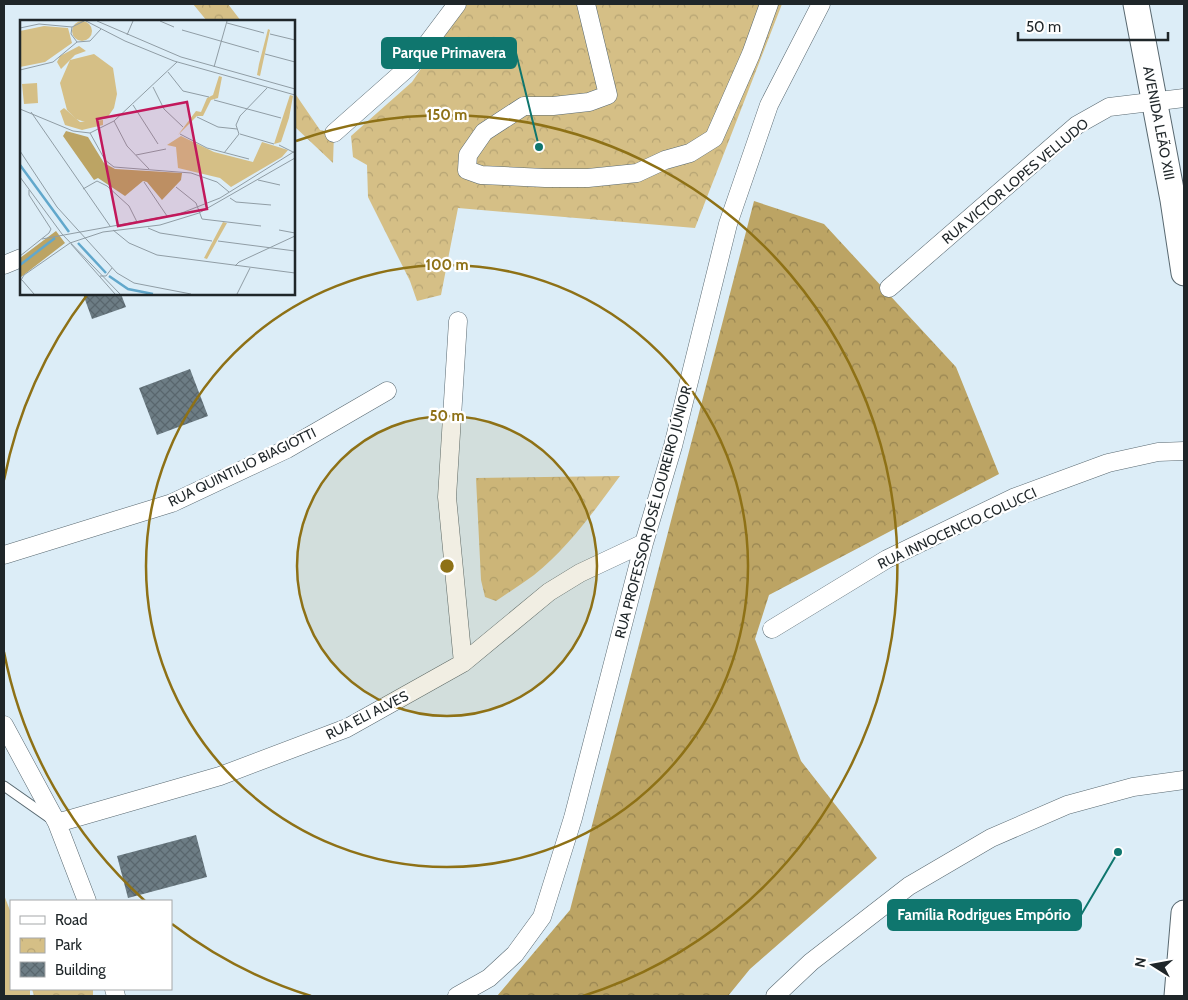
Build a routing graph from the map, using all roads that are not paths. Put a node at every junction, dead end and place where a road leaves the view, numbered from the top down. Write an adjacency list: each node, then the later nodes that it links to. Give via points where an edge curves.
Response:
1 (458, 4): 8 (street, via 412,64)
2 (586, 4): 3 (street, via 608,95 589,102 524,106 484,132 468,155 467,170 481,175 588,178 637,173 690,153 714,138)
3 (769, 4)
4 (821, 4): 16 (street, RUA PROFESSOR JOSÉ LOUREIRO JÚNIOR, via 769,105 731,215 673,446)
5 (1136, 4): 7 (main road, AVENIDA LEÃO XIII)
6 (1184, 98): 7 (street, RUA VICTOR LOPES VELLUDO)
7 (1155, 101): 11 (main road, AVENIDA LEÃO XIII); 12 (street, RUA VICTOR LOPES VELLUDO, via 1109,107 1077,125)
8 (334, 133)
9 (20, 258): 10 (street)
10 (4, 265)
11 (1184, 273)
12 (889, 288)
13 (458, 321): 19 (street, via 447,497)
14 (387, 390): 17 (street, RUA QUINTILIO BIAGIOTTI, via 287,449 172,503)
15 (1184, 451): 18 (street, RUA INNOCENCIO COLUCCI, via 1158,452 1108,463 1012,498 887,559)
16 (644, 542): 19 (street, RUA ELI ALVES, via 580,573 550,592); 26 (street, RUA PROFESSOR JOSÉ LOUREIRO JÚNIOR, via 573,818 542,917 515,954 489,978)
17 (4, 555)
18 (772, 629)
19 (463, 663): 23 (street, RUA ELI ALVES, via 347,728 220,776)
20 (4, 725): 23 (street)
21 (1184, 780): 27 (street, via 1133,787 1068,805 990,838 909,886 811,962)
22 (4, 786): 23 (lane)
23 (57, 823): 24 (street)
24 (87, 900)
25 (1184, 913): 28 (main road)
26 (457, 996)
27 (775, 996)
28 (1177, 996)

